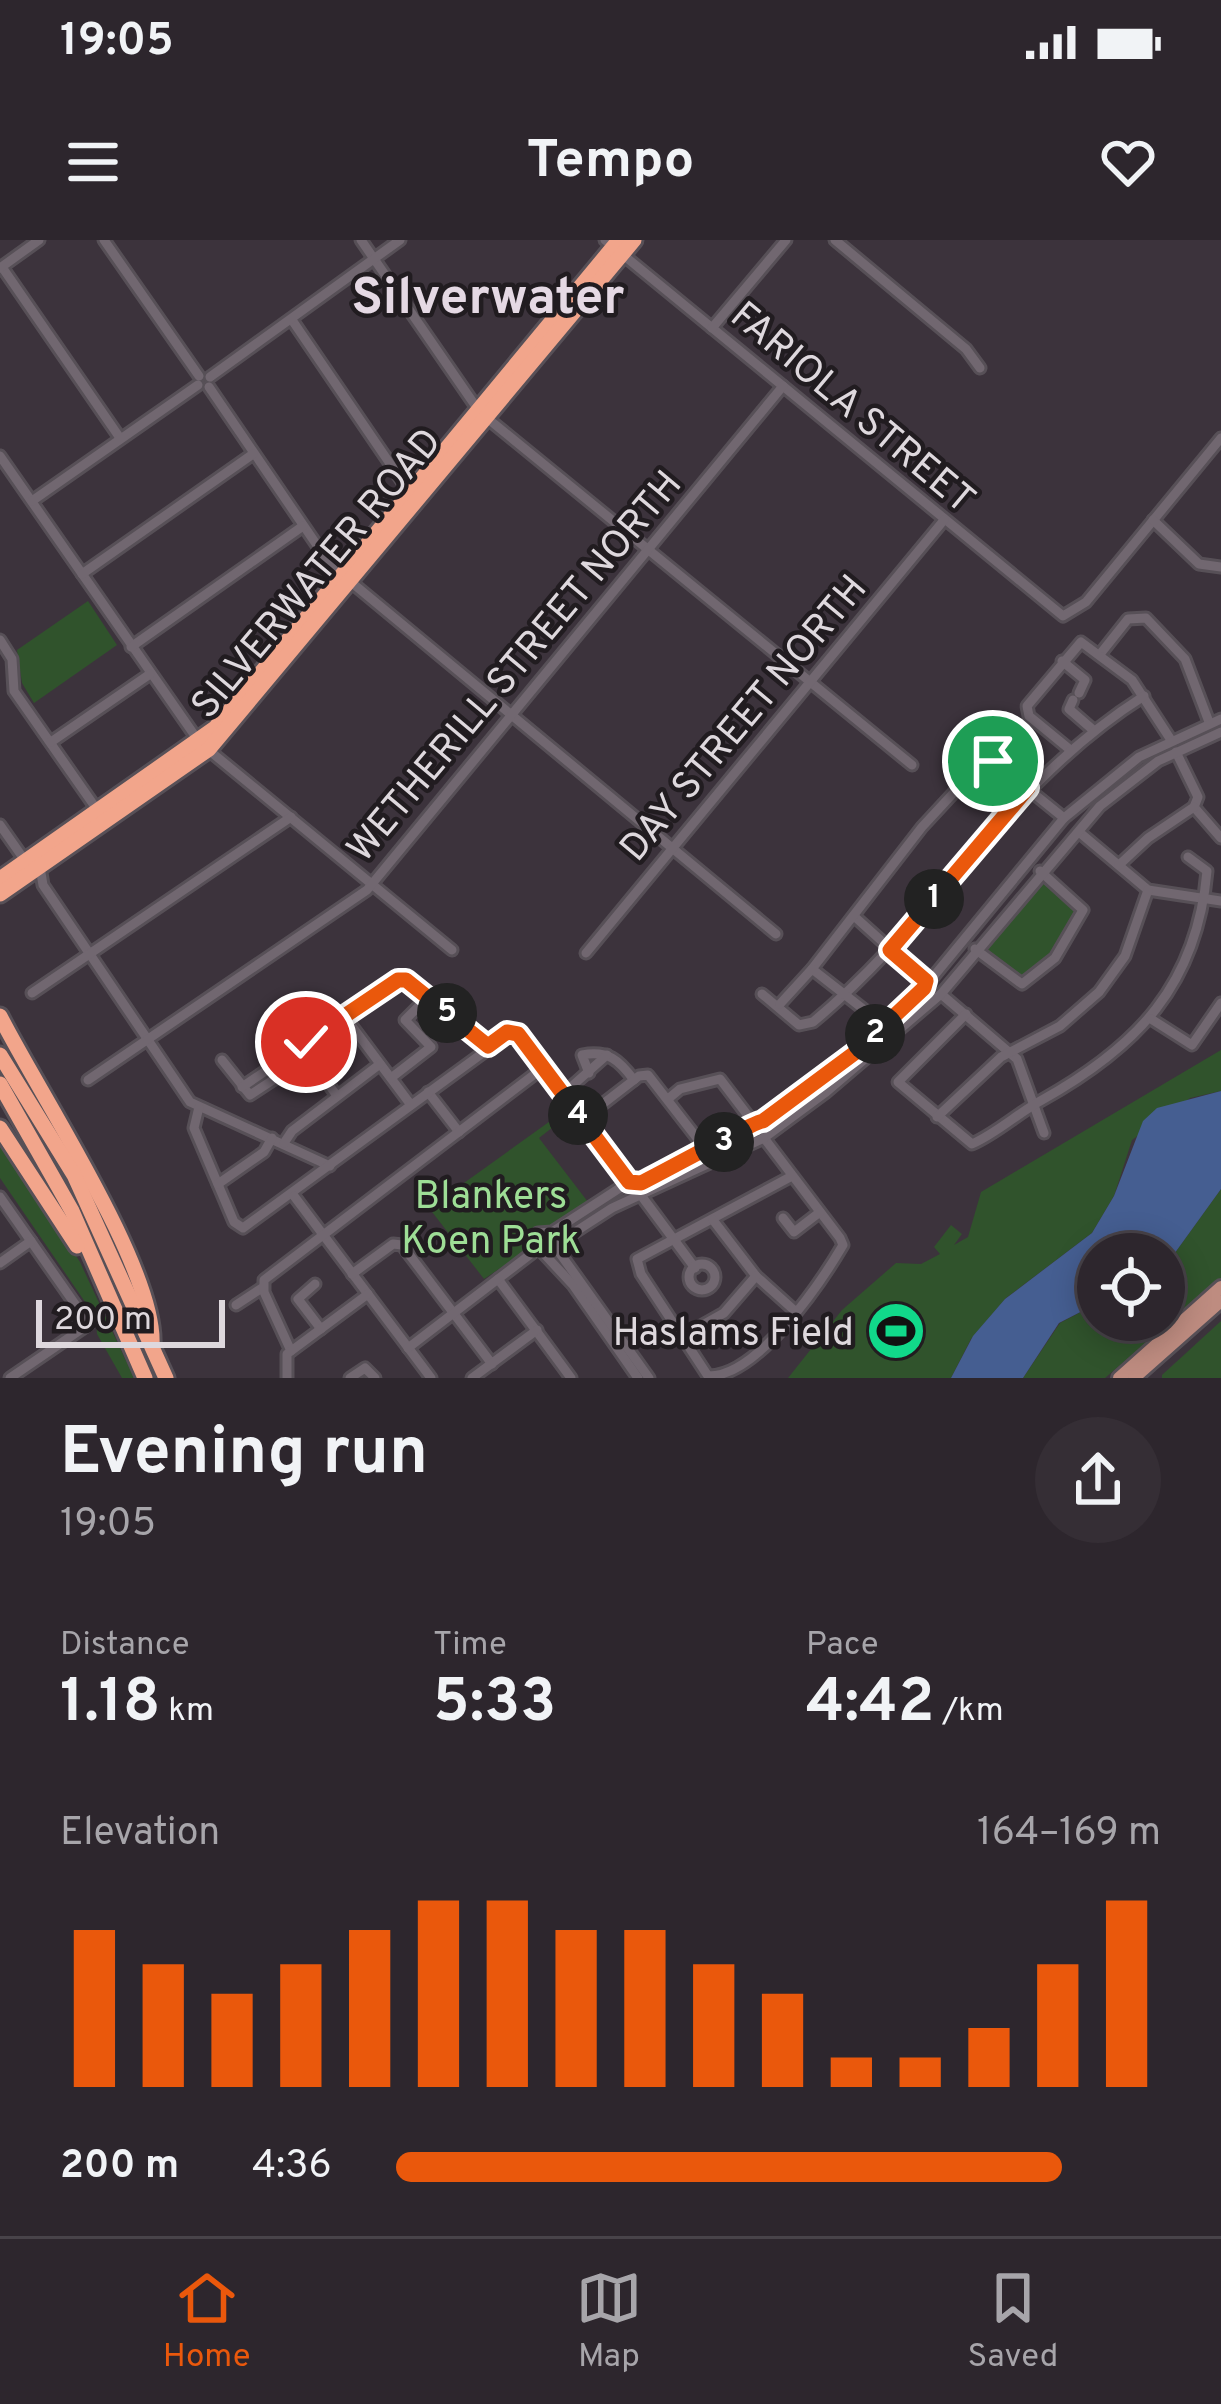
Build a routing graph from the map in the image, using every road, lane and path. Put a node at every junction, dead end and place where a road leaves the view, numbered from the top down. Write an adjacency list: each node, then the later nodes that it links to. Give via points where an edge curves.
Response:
1 (39, 240): 10 (street)
2 (104, 240): 14 (street)
3 (361, 240): 9 (street)
4 (400, 240): 9 (street)
5 (634, 240): 8 (highway, SILVERWATER ROAD)
6 (786, 240): 12 (street)
7 (835, 240): 13 (street)
8 (615, 245): 12 (street, FARIOLA STREET); 16 (highway, SILVERWATER ROAD)
9 (376, 262): 11 (street); 16 (street)
10 (1, 268): 17 (street)
11 (292, 320): 14 (street); 21 (street)
12 (712, 328): 15 (street, FARIOLA STREET)
13 (980, 368)
14 (204, 381): 17 (street); 19 (street)
15 (783, 386): 24 (street, FARIOLA STREET); 26 (street, WETHERILL STREET NORTH)
16 (483, 414): 21 (highway, SILVERWATER ROAD); 26 (street); 29 (highway, SILVERWATER ROAD)
17 (120, 438): 22 (street)
18 (1221, 438): 23 (street)
19 (253, 454): 25 (street); 28 (street)
20 (0, 457): 22 (street)
21 (410, 493): 29 (highway, SILVERWATER ROAD)
22 (32, 501): 28 (street)
23 (1161, 516): 24 (street, FARIOLA STREET, via 1067,616); 27 (street, via 1199,564)
24 (944, 520): 35 (street, DAY STREET NORTH)
25 (303, 526): 29 (street); 31 (street)
26 (649, 548): 35 (street); 37 (street, WETHERILL STREET NORTH)
27 (1221, 567)
28 (82, 574): 31 (street)
29 (346, 580): 37 (street); 43 (highway, SILVERWATER ROAD)
30 (0, 640): 42 (street, via 12,659 14,691)
31 (131, 647): 34 (street)
32 (1101, 653): 33 (street, via 1082,642); 36 (street); 38 (street, via 1128,619 1146,618 1186,659)
33 (1062, 661): 39 (street, via 1085,680 1070,709); 44 (street, via 1027,713)
34 (150, 674): 42 (street); 43 (street)
35 (810, 681): 46 (street); 54 (street, DAY STREET NORTH)
36 (1144, 696): 39 (street); 41 (street)
37 (510, 716): 54 (street); 60 (street, WETHERILL STREET NORTH)
38 (1215, 720): 41 (street)
39 (1092, 729): 44 (street)
40 (1221, 732): 45 (street)
41 (1171, 740): 52 (street, via 1116,774)
42 (51, 742): 49 (street)
43 (204, 746): 49 (highway, SILVERWATER ROAD); 50 (street); 56 (highway, SILVERWATER ROAD)
44 (1068, 748): 47 (street)
45 (1176, 752): 48 (street, via 1198,796); 52 (street)
46 (912, 765)
47 (1028, 788): 52 (street); 65 (street, via 987,759 922,827); 69 (street)
48 (1194, 807): 53 (street); 57 (street)
49 (98, 811): 56 (highway, SILVERWATER ROAD)
50 (291, 817): 60 (street); 71 (street)
51 (0, 825): 56 (street)
52 (1072, 825): 57 (street); 58 (street); 73 (street)
53 (1221, 838)
54 (672, 849): 66 (street); 70 (street, DAY STREET NORTH)
55 (1188, 856): 63 (street, via 1207,872)
56 (33, 864): 59 (highway, SILVERWATER ROAD); 62 (highway, SILVERWATER ROAD); 71 (street)
57 (1119, 865): 61 (street)
58 (1040, 871): 67 (street); 67 (street, via 1083,910 1055,958 1022,984)
59 (0, 879)
60 (372, 884): 68 (street); 85 (street, WETHERILL STREET NORTH)
61 (1148, 890): 63 (street); 88 (street, via 1124,956 1099,992)
62 (0, 894)
63 (1203, 898): 64 (street); 83 (street, via 1183,965)
64 (1221, 901)
65 (855, 917): 69 (street); 72 (street)
66 (776, 934)
67 (975, 949): 73 (street)
68 (452, 950)
69 (890, 950): 73 (street); 76 (street)
70 (586, 953)
71 (89, 955): 74 (street); 85 (street)
72 (812, 969): 76 (street); 79 (street)
73 (934, 987): 80 (street); 84 (street); 116 (street, via 831,1088)
74 (32, 993)
75 (762, 994): 79 (street)
76 (845, 994): 79 (street, via 805,1026); 84 (street)
77 (428, 997): 82 (street, via 400,979); 86 (street); 97 (street, via 405,1020 431,1047)
78 (1221, 1003): 83 (street, via 1192,1045)
79 (780, 1004)
80 (966, 1014): 88 (street); 110 (street, via 899,1078)
81 (0, 1016): 153 (highway, via 122,1245 153,1322)
82 (345, 1017): 87 (street); 92 (street)
83 (1151, 1019): 107 (street, via 1086,1077)
84 (884, 1026): 112 (street)
85 (147, 1040): 98 (street, WETHERILL STREET NORTH); 109 (street)
86 (488, 1046): 94 (street, via 513,1031); 103 (street)
87 (304, 1050): 93 (street); 105 (street)
88 (1012, 1052): 107 (street); 110 (street)
89 (0, 1055): 153 (highway, via 74,1175)
90 (608, 1055): 95 (street); 95 (street, via 582,1055); 99 (street)
91 (222, 1060): 101 (street)
92 (380, 1064): 97 (street); 105 (street)
93 (274, 1065): 96 (street); 102 (street, via 278,1075)
94 (544, 1067): 104 (street); 114 (street)
95 (589, 1073): 104 (street)
96 (254, 1078): 101 (street); 102 (street)
97 (391, 1078): 108 (street)
98 (88, 1080)
99 (634, 1080): 106 (street, via 648,1075); 111 (street)
100 (0, 1084): 139 (highway)
101 (242, 1087): 102 (street, via 250,1095)
102 (262, 1089)
103 (428, 1092): 108 (street); 114 (street)
104 (563, 1094): 111 (street)
105 (337, 1096): 118 (street)
106 (668, 1099): 112 (street, via 720,1079); 119 (street)
107 (1036, 1104): 110 (street, via 972,1144); 115 (street)
108 (411, 1105): 120 (street)
109 (199, 1107): 117 (street); 122 (street, via 194,1128)
110 (937, 1117)
111 (582, 1120): 123 (street)
112 (754, 1123): 116 (street); 116 (street); 119 (street)
113 (0, 1128): 139 (highway)
114 (459, 1132): 131 (street)
115 (1044, 1133)
116 (763, 1136): 121 (street); 123 (street)
117 (272, 1138): 118 (street); 122 (street, via 265,1152)
118 (284, 1143): 120 (street)
119 (706, 1151): 123 (street)
120 (330, 1166): 124 (street)
121 (792, 1176): 126 (street); 128 (street)
122 (218, 1184): 124 (street, via 238,1227)
123 (636, 1190): 129 (street); 132 (street); 135 (street)
124 (294, 1196): 131 (street)
125 (0, 1197): 133 (street)
126 (820, 1212): 130 (street); 148 (street, via 843,1246)
127 (783, 1218): 130 (street)
128 (713, 1220): 132 (street); 140 (street)
129 (552, 1232): 135 (street); 135 (street, via 536,1236)
130 (794, 1232): 134 (street)
131 (323, 1234): 138 (street); 143 (street)
132 (672, 1238): 137 (street); 152 (street, via 637,1259)
133 (31, 1241): 136 (street); 160 (street, via 88,1324)
134 (805, 1245)
135 (549, 1249): 141 (street); 168 (street); 169 (street)
136 (0, 1263)
137 (695, 1268)
138 (352, 1274): 144 (street); 149 (street, via 399,1244)
139 (100, 1275): 161 (highway)
140 (756, 1276): 148 (street); 152 (street, via 720,1316)
141 (498, 1279): 149 (street); 151 (street)
142 (1221, 1287): 157 (main road)
143 (262, 1288): 146 (street); 155 (street)
144 (368, 1294): 150 (street); 154 (street)
145 (1221, 1301): 157 (main road)
146 (236, 1305)
147 (303, 1306): 150 (street)
148 (795, 1311): 159 (street, via 757,1353)
149 (453, 1312): 154 (street); 156 (street)
150 (321, 1329): 155 (street)
151 (537, 1330): 156 (street); 158 (street)
152 (685, 1335): 159 (street)
153 (152, 1344): 162 (highway)
154 (408, 1348): 166 (street)
155 (291, 1351): 163 (street, via 283,1361)
156 (491, 1364): 167 (street)
157 (1131, 1375)
158 (568, 1377)
159 (711, 1377)
160 (10, 1378)
161 (145, 1378)
162 (166, 1378)
163 (287, 1378)
164 (350, 1378): 165 (street, via 365,1368)
165 (375, 1378)
166 (431, 1378)
167 (472, 1378)
168 (638, 1378)
169 (649, 1378)

